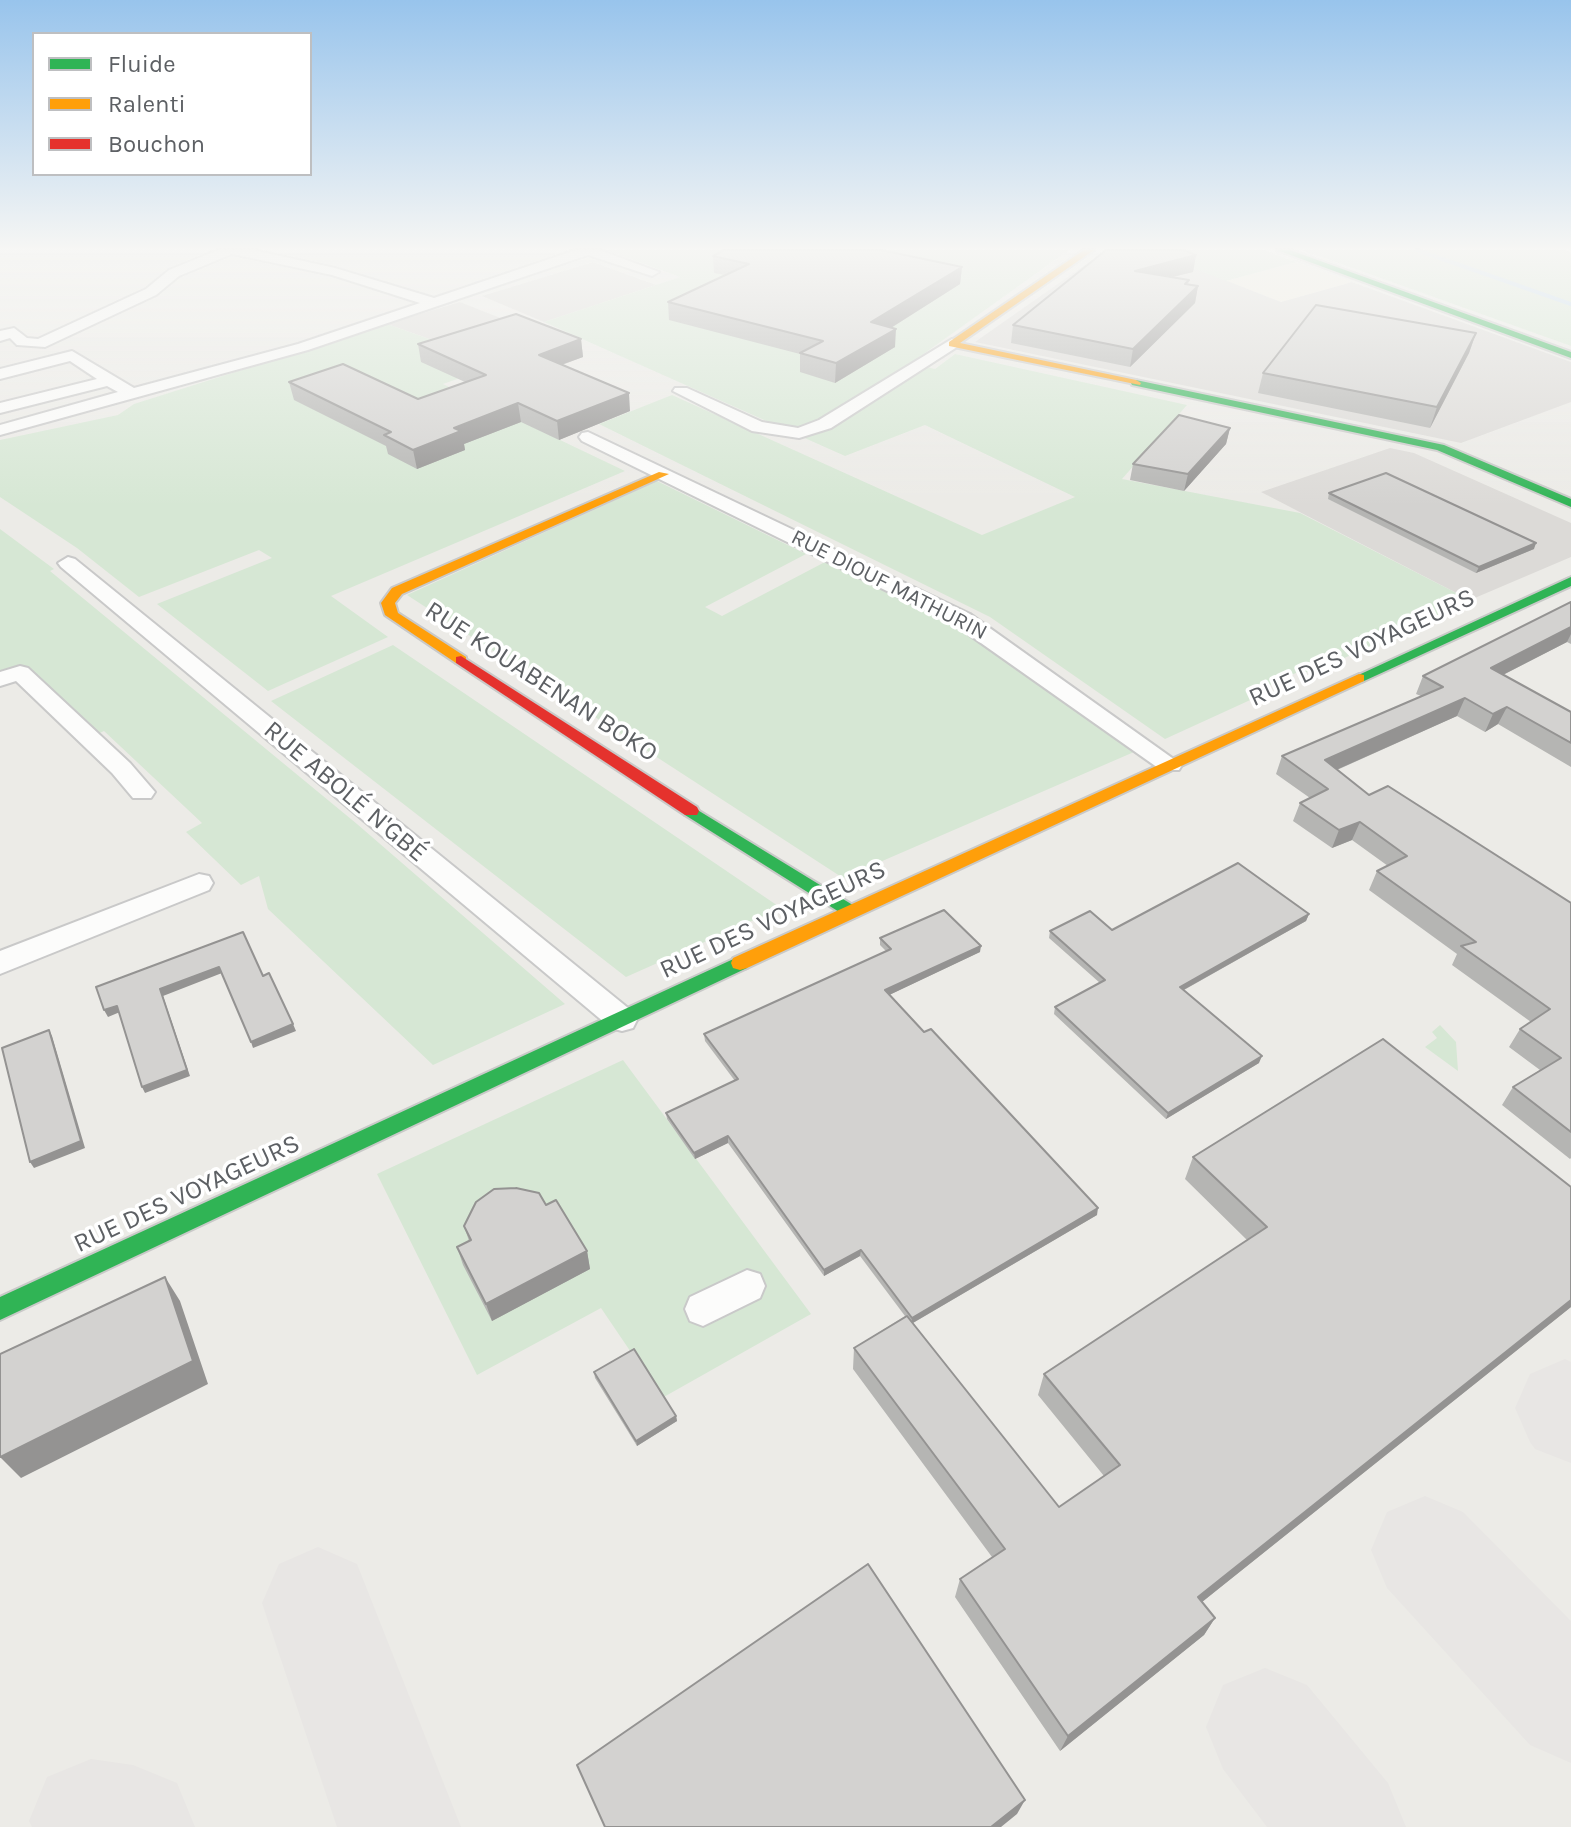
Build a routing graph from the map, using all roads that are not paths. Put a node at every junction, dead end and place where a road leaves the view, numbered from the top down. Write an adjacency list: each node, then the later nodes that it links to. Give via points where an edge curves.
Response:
1 (7, 335): 2 (street, via 40,344)
2 (59, 335)
3 (338, 335): 11 (street)
4 (965, 335): 6 (street)
5 (1516, 335): 7 (street)
6 (952, 344): 10 (street, via 825,424 799,433 758,427); 16 (street, via 1440,447)
7 (1571, 355)
8 (0, 374): 9 (street, via 72,356)
9 (106, 381): 11 (street); 12 (street)
10 (681, 391)
11 (132, 394): 13 (street)
12 (0, 408)
13 (0, 430)
14 (588, 437): 15 (street, RUE DIOUF MATHURIN)
15 (663, 474): 20 (street, RUE DIOUF MATHURIN, via 962,619); 23 (street, RUE KOUABENAN BOKO, via 397,591 388,603 392,615)
16 (1571, 503)
17 (68, 563): 25 (street, RUE ABOLÉ N'GBÉ)
18 (1571, 581): 20 (street, RUE DES VOYAGEURS)
19 (0, 679): 21 (street, via 20,673)
20 (1170, 765): 23 (street, RUE DES VOYAGEURS)
21 (142, 792)
22 (199, 883): 24 (street)
23 (850, 911): 25 (street, RUE DES VOYAGEURS)
24 (0, 963)
25 (622, 1020): 27 (street, RUE DES VOYAGEURS)
26 (747, 1286): 28 (street)
27 (0, 1309)
28 (703, 1309)

